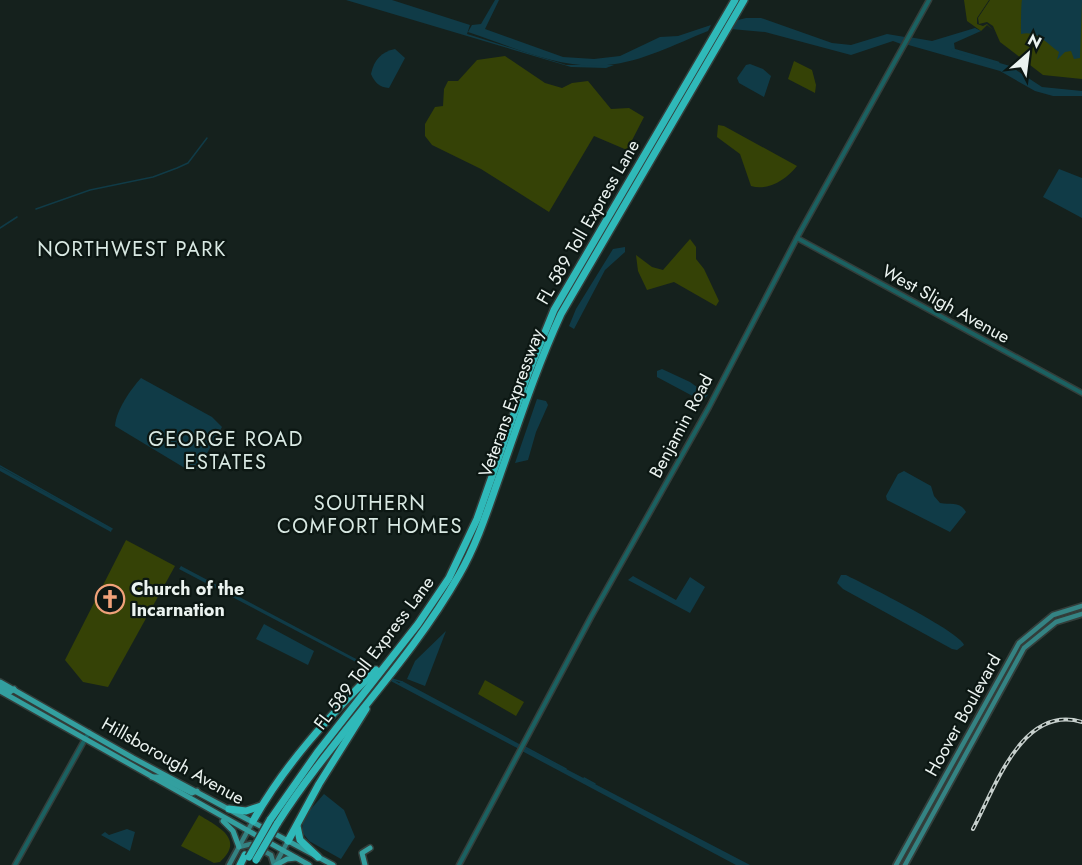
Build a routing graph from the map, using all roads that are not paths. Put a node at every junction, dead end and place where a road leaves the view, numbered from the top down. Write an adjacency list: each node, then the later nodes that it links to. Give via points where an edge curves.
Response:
1 (730, 0): 5 (highway, Veterans Expressway)
2 (735, 0): 5 (highway)
3 (744, 0): 7 (highway, Veterans Expressway)
4 (929, 0): 6 (street, Benjamin Road)
5 (725, 14): 7 (highway, Veterans Expressway)
6 (797, 238): 9 (street, West Sligh Avenue); 42 (street, Benjamin Road)
7 (555, 310): 8 (highway, Veterans Expressway); 8 (highway, Veterans Expressway)
8 (544, 335): 12 (highway, Veterans Expressway, via 455,559); 12 (highway, Veterans Expressway, via 471,552 438,609)
9 (1082, 393)
10 (1082, 606): 43 (main road, Hoover Boulevard, via 1053,615 1019,643)
11 (1082, 614): 44 (main road, Hoover Boulevard, via 1056,622 1024,648)
12 (387, 666): 13 (highway, FL 589 Toll Express Lane); 13 (highway, Veterans Expressway, via 376,670); 14 (highway, Veterans Expressway)
13 (370, 679): 20 (highway, via 278,778); 25 (highway, Veterans Expressway, via 307,760)
14 (381, 684): 23 (highway); 25 (highway, Veterans Expressway)
15 (0, 686): 16 (main road, Hillsborough Avenue, via 10,692 14,689); 17 (main road, Hillsborough Avenue)
16 (89, 732): 17 (street); 19 (main road, Hillsborough Avenue)
17 (85, 738): 18 (main road, Hillsborough Avenue); 34 (street)
18 (152, 777): 19 (main road, via 192,793); 22 (main road, Hillsborough Avenue)
19 (197, 791): 21 (main road, Hillsborough Avenue)
20 (261, 806): 21 (highway, via 246,811); 24 (highway)
21 (229, 809): 24 (main road, Hillsborough Avenue)
22 (215, 814): 26 (main road, Hillsborough Avenue); 28 (main road, via 233,831)
23 (299, 820): 27 (highway); 31 (highway, via 300,840)
24 (253, 821): 26 (main road); 27 (main road, Hillsborough Avenue)
25 (271, 821): 33 (highway, Veterans Expressway, bridge); 33 (highway, Veterans Expressway, bridge)
26 (248, 831): 28 (main road); 30 (main road, Hillsborough Avenue)
27 (288, 841): 30 (main road); 31 (main road, Hillsborough Avenue)
28 (239, 847): 35 (main road); 38 (main road, via 251,844 270,854)
29 (370, 848): 41 (main road, via 362,854)
30 (282, 850): 32 (main road, Hillsborough Avenue); 38 (main road)
31 (318, 857): 40 (main road, Hillsborough Avenue)
32 (297, 858): 38 (main road); 39 (main road, Hillsborough Avenue)
33 (251, 859): 36 (highway, Veterans Expressway); 37 (highway)
34 (15, 865)
35 (229, 865)
36 (240, 865)
37 (245, 865)
38 (275, 865)
39 (309, 865)
40 (333, 865)
41 (365, 865)
42 (459, 865)
43 (896, 865)
44 (905, 865)

